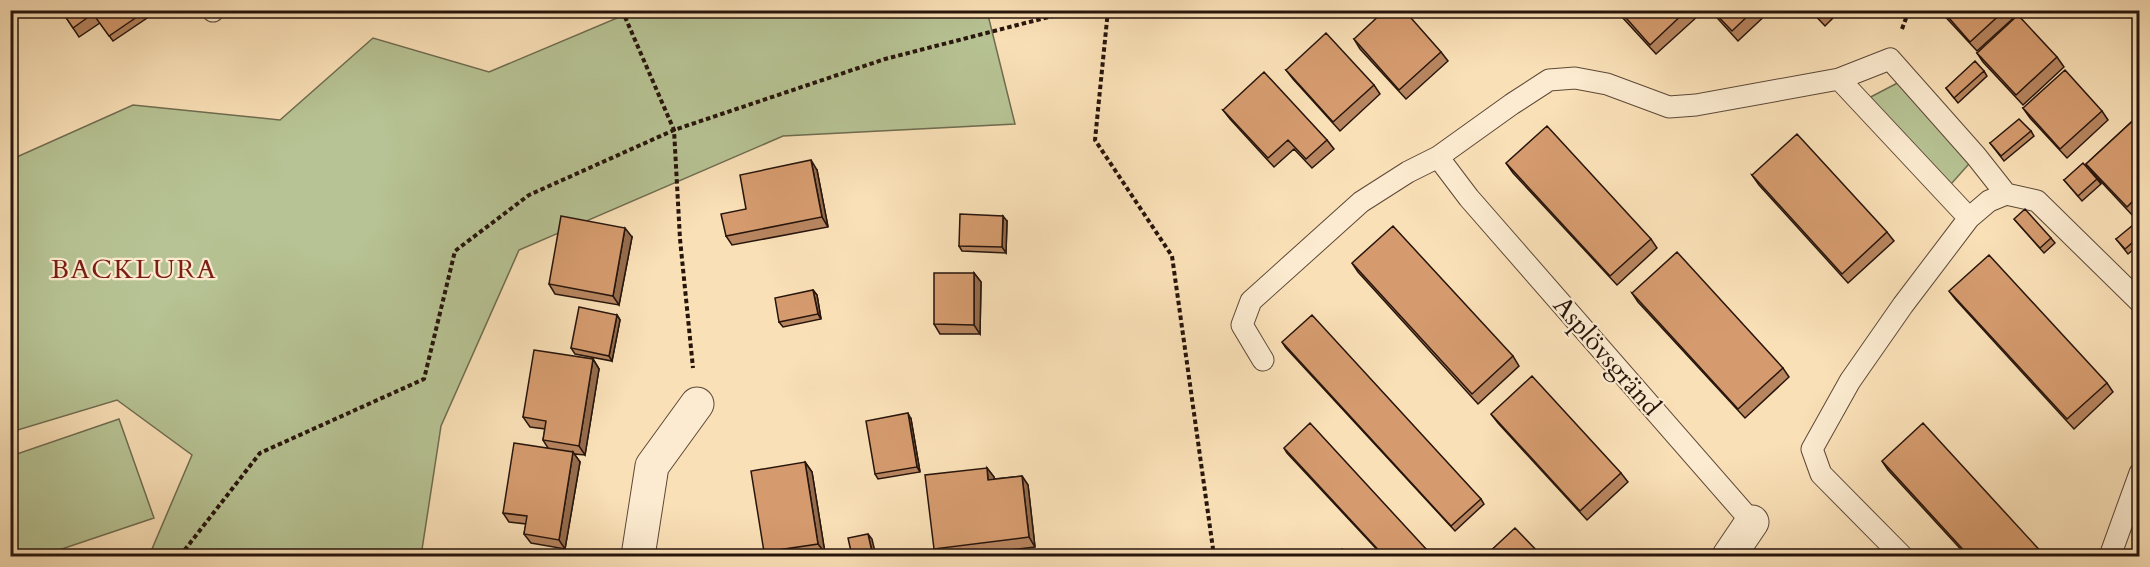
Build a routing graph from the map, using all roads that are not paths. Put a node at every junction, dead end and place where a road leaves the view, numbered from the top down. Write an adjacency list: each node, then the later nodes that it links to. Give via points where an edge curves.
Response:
1 (1839, 79): 2 (lane, via 1669,107 1607,84 1575,78 1549,80); 3 (lane, via 1890,59); 4 (lane)
2 (1438, 157): 6 (lane, via 1361,202 1251,301 1242,325); 9 (lane, Asplövsgränd, via 1469,198)
3 (2006, 194): 4 (lane, via 1989,201); 5 (lane, via 2037,201)
4 (1968, 218): 12 (lane, via 1850,381 1812,449 1821,474)
5 (2139, 302)
6 (1263, 360)
7 (697, 404): 10 (street, via 652,466)
8 (2139, 473): 13 (lane)
9 (1752, 522): 11 (street, Asplövsgränd)
10 (638, 556)
11 (1729, 556)
12 (1902, 556)
13 (2110, 556)

